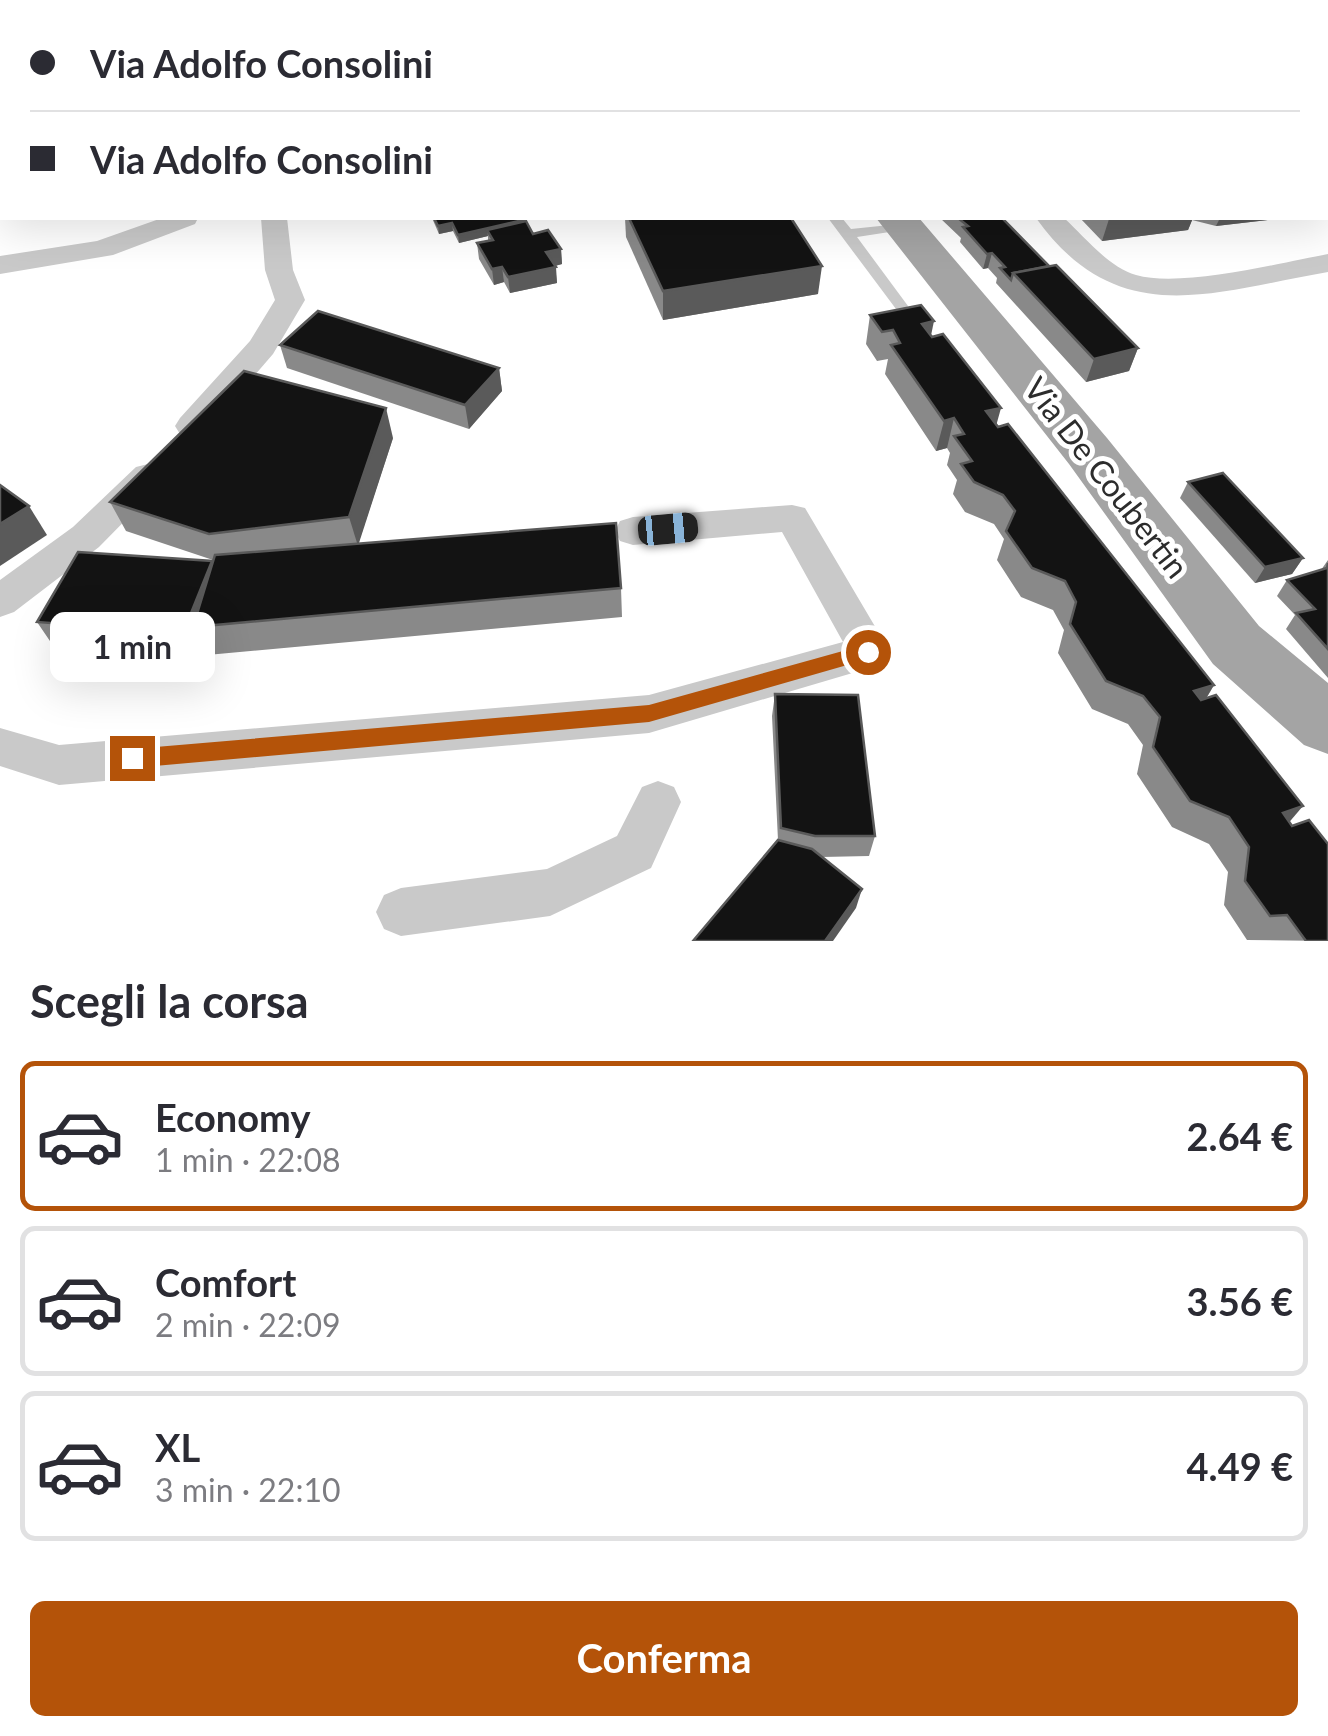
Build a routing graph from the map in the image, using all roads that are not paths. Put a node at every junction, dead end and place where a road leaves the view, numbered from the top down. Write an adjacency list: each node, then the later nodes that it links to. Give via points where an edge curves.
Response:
1 (181, 220): 8 (street, via 103,249)
2 (274, 220): 11 (street, via 290,300 262,347 99,525)
3 (837, 220): 6 (lane)
4 (1050, 220): 7 (street, via 1098,264 1134,284 1189,284)
5 (901, 222): 6 (lane); 12 (main road, Via De Coubertin, via 1088,450 1236,645)
6 (848, 234): 9 (lane)
7 (1328, 263)
8 (0, 265)
9 (901, 306)
10 (634, 532): 13 (street, via 792,518 868,652 649,714 59,765)
11 (0, 601)
12 (1328, 724)
13 (0, 747)
14 (658, 802): 15 (street, via 634,852 550,892)
15 (401, 912)

